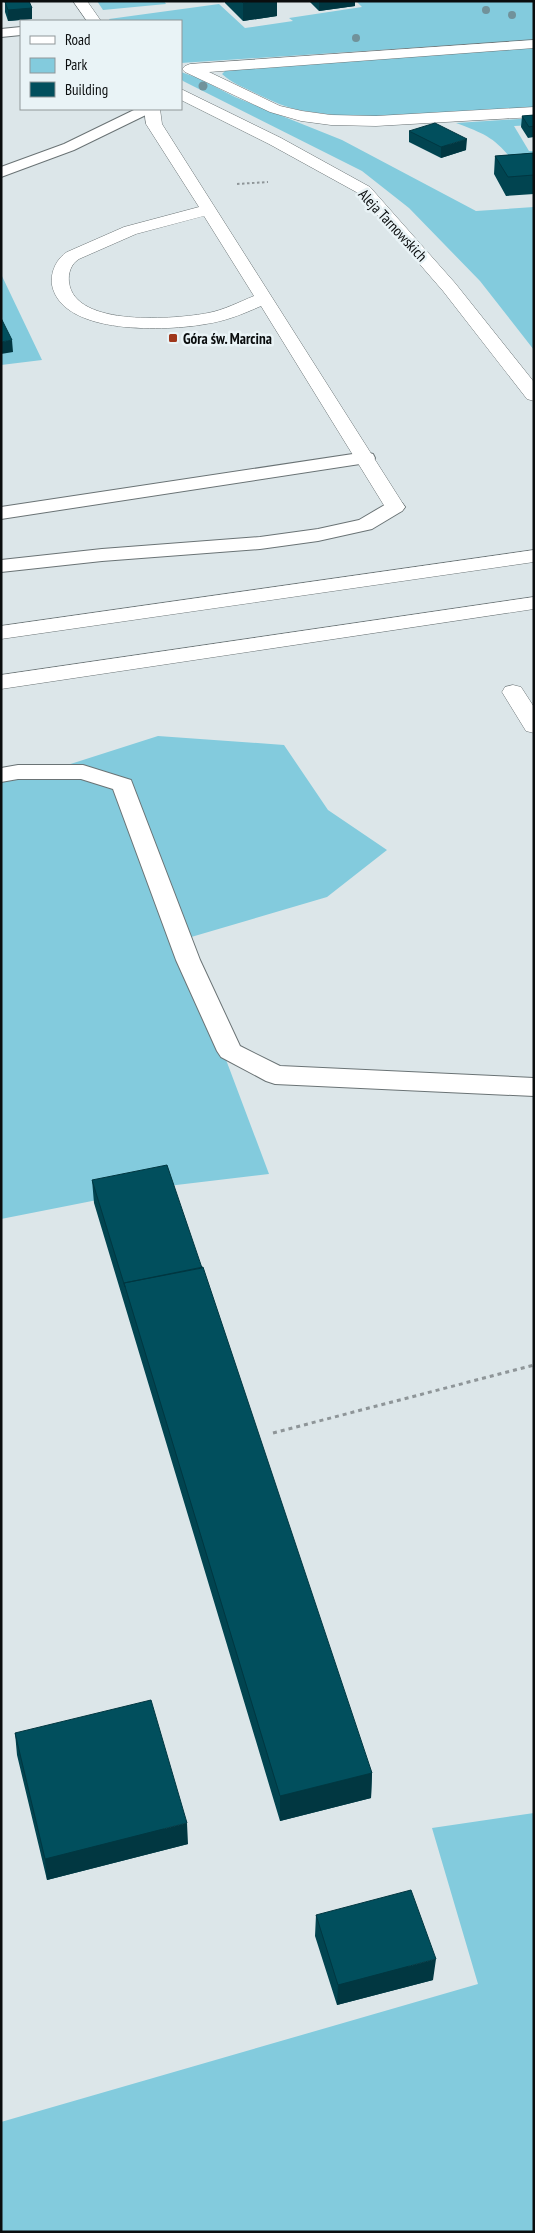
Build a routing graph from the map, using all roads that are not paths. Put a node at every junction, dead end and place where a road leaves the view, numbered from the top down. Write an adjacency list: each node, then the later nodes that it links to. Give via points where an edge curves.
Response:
1 (80, 1): 2 (street)
2 (93, 20)
3 (20, 31): 4 (lane)
4 (1, 33)
5 (534, 44): 6 (street)
6 (186, 69): 10 (street, via 275,109 331,120)
7 (182, 94): 14 (street, Aleja Tarnowskich, via 364,190 449,287)
8 (145, 110): 11 (lane, via 69,147)
9 (152, 110): 12 (street, via 154,124)
10 (534, 112)
11 (1, 172)
12 (208, 210): 13 (street); 13 (street, via 121,234 70,258 62,269 60,283 64,297 74,307 94,317 160,324 222,315)
13 (265, 298): 15 (street)
14 (534, 395)
15 (366, 458): 16 (street); 17 (lane)
16 (395, 507): 19 (lane, via 365,525 318,536)
17 (1, 513)
18 (534, 556): 21 (street)
19 (1, 566)
20 (534, 602): 22 (street)
21 (1, 633)
22 (1, 682)
23 (513, 692): 24 (street)
24 (534, 726)
25 (1, 775): 26 (lane, via 83,772 123,785 188,960 230,1052 275,1075)
26 (534, 1087)

